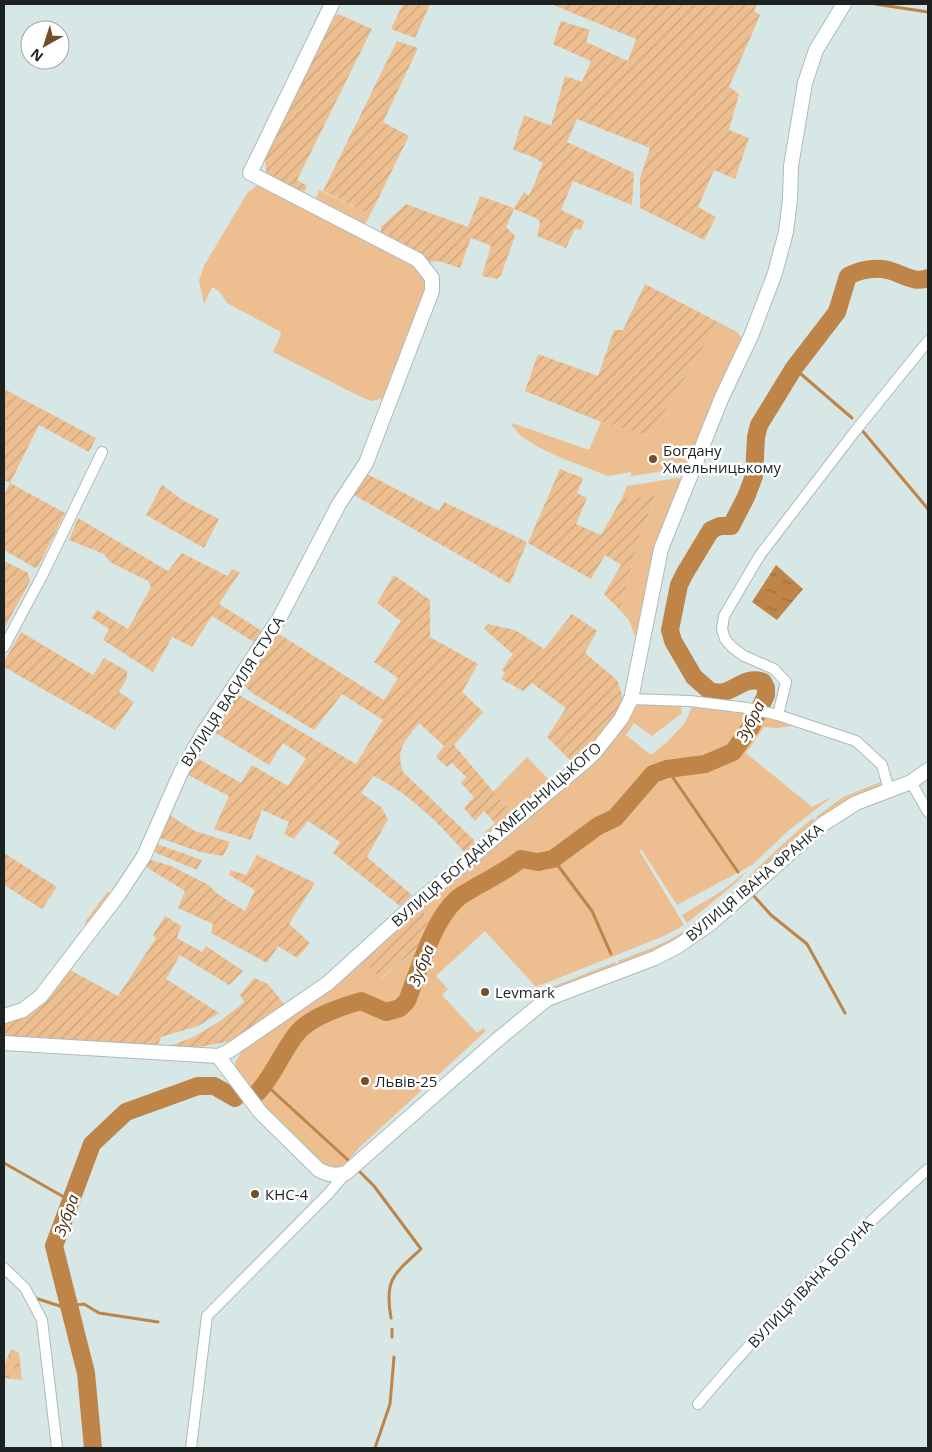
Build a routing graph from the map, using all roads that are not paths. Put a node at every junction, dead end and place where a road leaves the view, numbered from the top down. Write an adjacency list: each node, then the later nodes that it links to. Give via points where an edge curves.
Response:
1 (332, 4): 12 (street, ВУЛИЦЯ ВАСИЛЯ СТУСА, via 250,173 418,260 432,278 432,291 366,463 339,504 280,617 181,772 137,868 41,996 23,1010)
2 (844, 4): 6 (street, ВУЛИЦЯ БОГДАНА ХМЕЛЬНИЦЬКОГО, via 816,50 805,83 791,166 786,232 775,274 661,549)
3 (928, 341): 7 (street, via 760,555 722,622 725,639 732,648 774,670 786,682)
4 (102, 452): 5 (street)
5 (4, 647)
6 (631, 699): 7 (street, via 690,701); 14 (street, ВУЛИЦЯ БОГДАНА ХМЕЛЬНИЦЬКОГО, via 611,732 582,764 406,912 328,983 243,1043)
7 (778, 715): 10 (street, via 856,742 882,765)
8 (928, 770): 9 (street, ВУЛИЦЯ ІВАНА ФРАНКА)
9 (912, 782): 10 (street, ВУЛИЦЯ ІВАНА ФРАНКА); 11 (street)
10 (889, 790): 16 (street, ВУЛИЦЯ ІВАНА ФРАНКА, via 856,803 823,824 693,936 655,958 541,1004)
11 (928, 812)
12 (4, 1016)
13 (4, 1043): 14 (street)
14 (218, 1056): 16 (street, via 254,1104 319,1170 332,1175)
15 (928, 1169): 18 (street, ВУЛИЦЯ ІВАНА БОГУНА, via 866,1224 742,1352)
16 (346, 1172): 20 (street, ВУЛИЦЯ ІВАНА ФРАНКА, via 207,1316)
17 (4, 1268): 19 (street, via 25,1288 42,1320)
18 (698, 1404)
19 (57, 1448)
20 (190, 1448)

